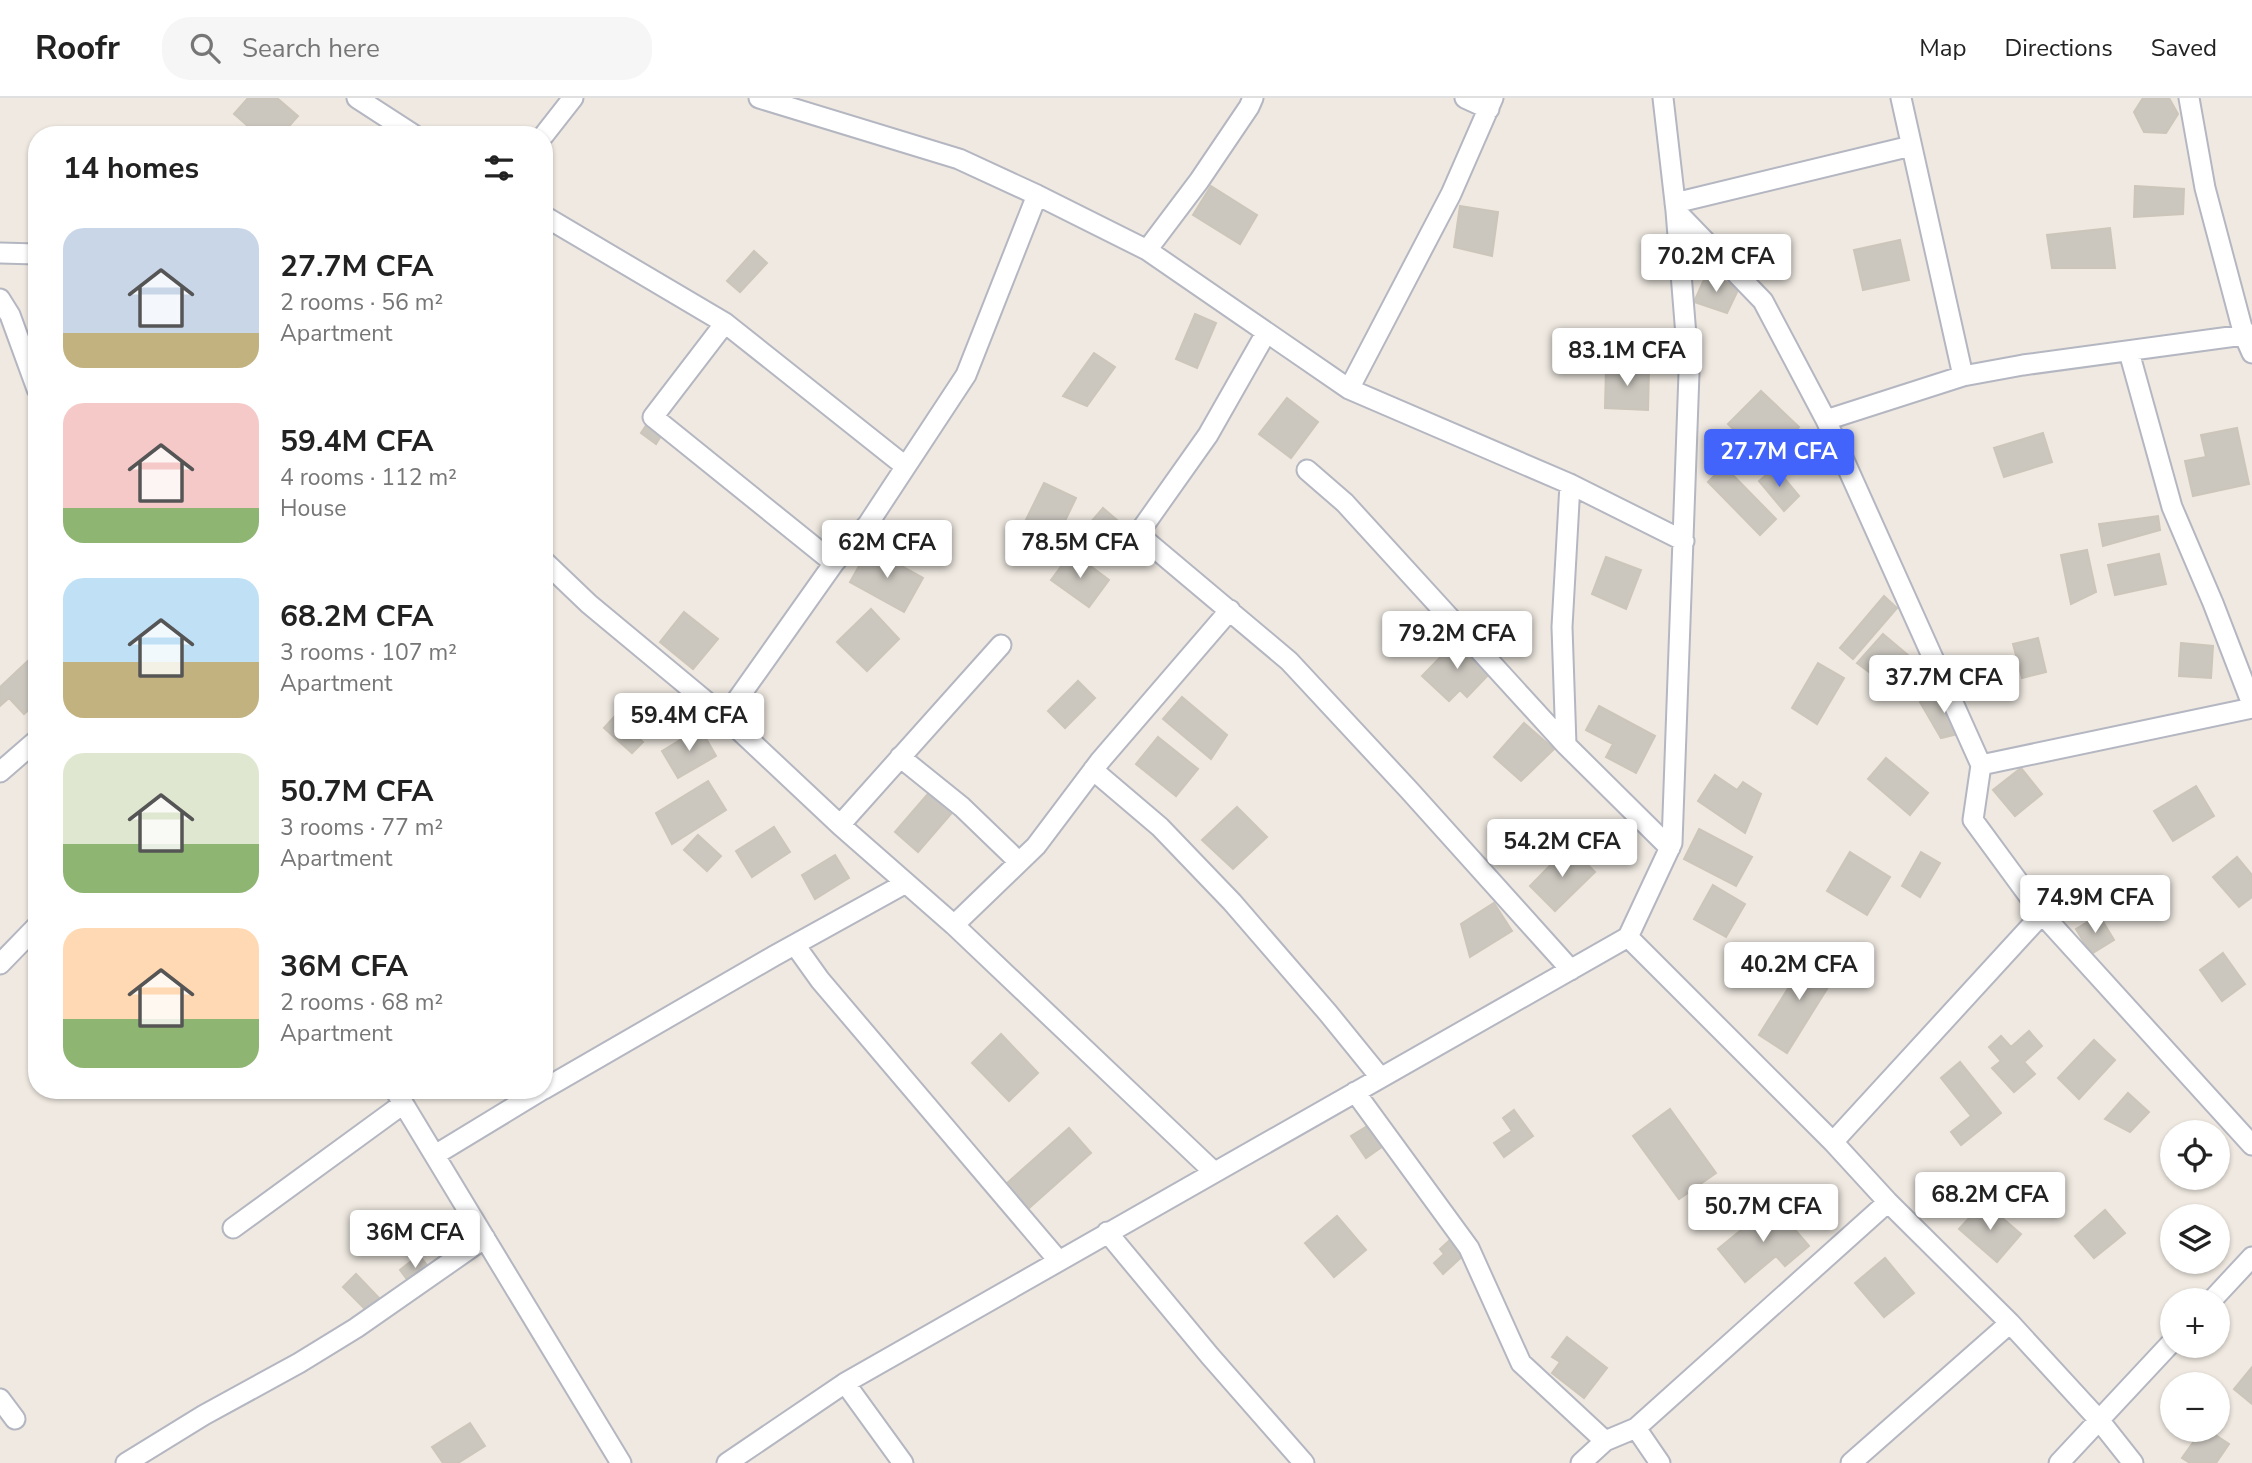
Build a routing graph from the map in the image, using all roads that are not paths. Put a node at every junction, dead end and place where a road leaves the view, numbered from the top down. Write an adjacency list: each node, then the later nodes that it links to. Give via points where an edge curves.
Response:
1 (357, 98): 10 (street)
2 (573, 98): 11 (street)
3 (759, 98): 13 (street, via 959,159)
4 (1253, 98): 16 (street)
5 (1465, 98): 9 (street)
6 (1663, 98): 14 (street)
7 (1901, 98): 12 (street)
8 (2189, 98): 22 (street, via 2205,188)
9 (1491, 103): 26 (street, via 1451,194)
10 (400, 126)
11 (551, 126)
12 (1911, 146): 14 (street); 25 (street)
13 (1037, 195): 16 (street); 28 (street, via 966,375)
14 (1675, 207): 27 (street, via 1763,301); 31 (street, via 1689,373)
15 (553, 221): 20 (street)
16 (1147, 250): 21 (street)
17 (0, 253): 18 (street)
18 (28, 254)
19 (0, 299): 24 (street)
20 (725, 323): 28 (street); 32 (street, via 653,417)
21 (1266, 332): 26 (street); 34 (street, via 1208,435 1138,534)
22 (2249, 341): 23 (street)
23 (2129, 352): 25 (street); 36 (street, via 2172,507)
24 (28, 364)
25 (1963, 376): 27 (street)
26 (1349, 388): 30 (street)
27 (1826, 420): 41 (street)
28 (905, 466): 32 (street, via 868,524)
29 (1307, 470): 38 (street, via 1354,513)
30 (1570, 484): 31 (street); 38 (street, via 1562,627)
31 (1684, 541): 45 (street)
32 (834, 563): 37 (street)
33 (553, 570): 37 (street)
34 (1230, 610): 42 (street); 54 (street, via 1289,661)
35 (1001, 645): 40 (street)
36 (2252, 706): 41 (street)
37 (725, 718): 44 (street)
38 (1566, 745): 45 (street)
39 (28, 748): 43 (street)
40 (900, 757): 44 (street); 46 (street, via 962,807)
41 (1982, 765): 48 (street, via 1973,821)
42 (1093, 770): 46 (street); 55 (street, via 1160,827 1232,902)
43 (0, 772)
44 (840, 825): 47 (street)
45 (1670, 848): 51 (street)
46 (1019, 862): 49 (street)
47 (906, 883): 49 (street); 52 (street)
48 (2042, 914): 61 (street); 62 (street)
49 (954, 925): 64 (street)
50 (28, 935): 53 (street)
51 (1628, 937): 54 (street); 61 (street)
52 (795, 944): 56 (street); 70 (street, via 820,980)
53 (0, 964)
54 (1571, 970): 55 (street)
55 (1380, 1077): 57 (street)
56 (553, 1084)
57 (1355, 1091): 64 (street); 79 (street, via 1469,1248 1521,1363)
58 (396, 1099): 66 (street)
59 (400, 1099): 63 (street)
60 (528, 1099): 63 (street)
61 (1833, 1142): 65 (street)
62 (2252, 1145)
63 (435, 1155): 68 (street)
64 (1214, 1172): 67 (street)
65 (1888, 1202): 72 (street); 78 (street)
66 (233, 1228)
67 (1107, 1232): 70 (street); 84 (street)
68 (485, 1238): 80 (street, via 345,1335); 81 (street)
69 (2252, 1257): 71 (street)
70 (1058, 1261): 74 (street)
71 (2222, 1288)
72 (2010, 1323): 77 (street); 87 (street)
73 (2160, 1355): 77 (street)
74 (845, 1383): 82 (street); 83 (street)
75 (0, 1399): 76 (street)
76 (15, 1419)
77 (2099, 1420): 88 (street); 89 (street)
78 (1636, 1428): 79 (street); 86 (street)
79 (1605, 1441): 85 (street)
80 (126, 1463)
81 (621, 1463)
82 (727, 1463)
83 (903, 1463)
84 (1304, 1463)
85 (1581, 1463)
86 (1660, 1463)
87 (1851, 1463)
88 (2059, 1463)
89 (2133, 1463)

